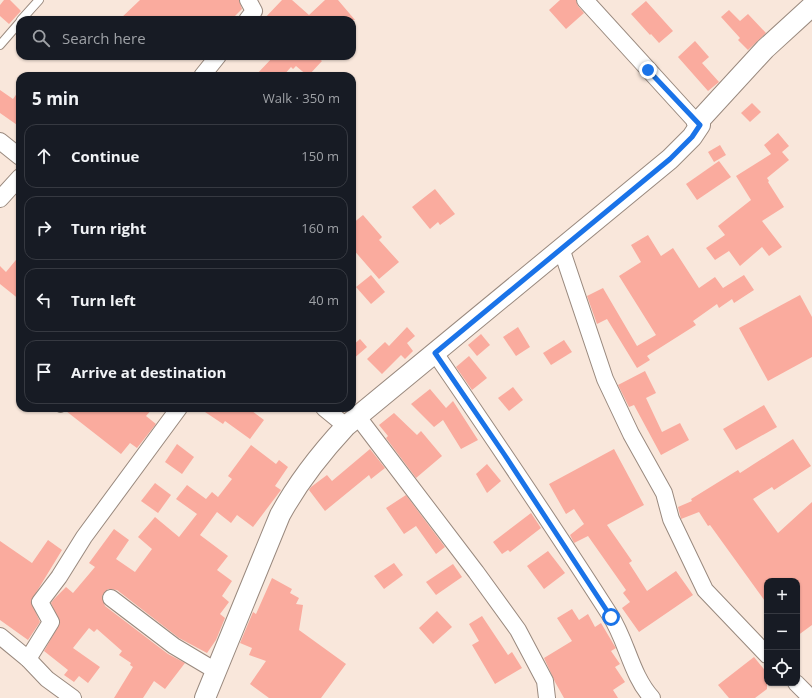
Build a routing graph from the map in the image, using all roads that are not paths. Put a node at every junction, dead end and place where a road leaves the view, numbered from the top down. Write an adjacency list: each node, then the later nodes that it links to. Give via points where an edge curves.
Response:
1 (39, 0): 5 (lane)
2 (248, 0): 6 (street, via 254,11)
3 (585, 0): 11 (street)
4 (812, 6): 11 (street, via 765,49)
5 (25, 16)
6 (250, 16)
7 (16, 27): 8 (lane)
8 (0, 45)
9 (215, 60): 10 (street)
10 (205, 72)
11 (697, 123): 16 (street, via 700,125 692,137 670,159)
12 (0, 141): 13 (street)
13 (16, 154)
14 (16, 181): 15 (street)
15 (0, 199)
16 (561, 248): 17 (street); 23 (street, via 605,379 631,434 664,493 670,519 704,590)
17 (435, 353): 20 (street); 30 (street, via 611,617 643,688)
18 (177, 412): 24 (street, via 84,537 40,602 51,622)
19 (333, 412): 20 (street)
20 (352, 421): 25 (street, via 327,447 293,491 280,515); 29 (street, via 476,572 518,630 545,681)
21 (111, 598): 25 (street, via 174,646)
22 (0, 636): 24 (street)
23 (764, 652)
24 (28, 659): 27 (street, via 47,679)
25 (216, 671): 28 (street)
26 (799, 686): 31 (street)
27 (73, 698)
28 (205, 698)
29 (547, 698)
30 (652, 698)
31 (811, 698)

